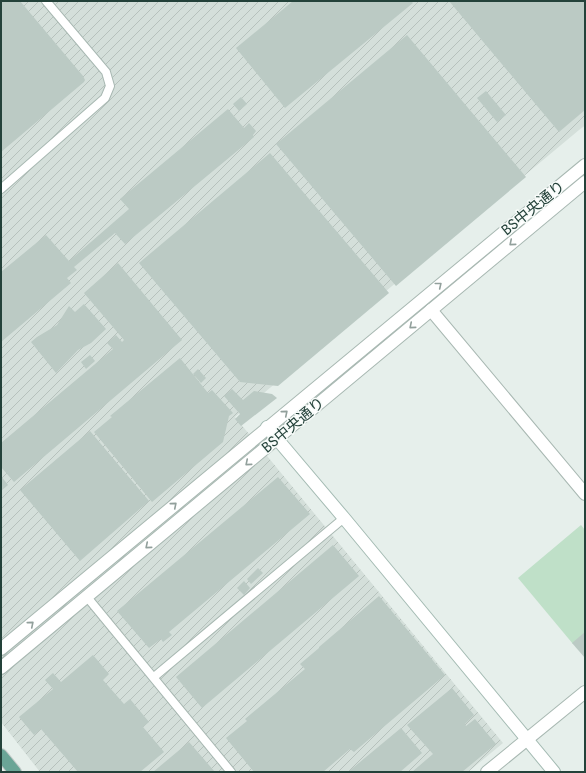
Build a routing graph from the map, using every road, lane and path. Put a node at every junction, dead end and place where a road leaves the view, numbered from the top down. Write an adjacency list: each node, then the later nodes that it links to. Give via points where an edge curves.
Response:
1 (46, 1): 4 (lane, via 106,72 110,86 105,98)
2 (585, 165): 6 (street, BS中央通り, one-way to 2)
3 (585, 183): 5 (street, BS中央通り, one-way to 5)
4 (1, 189)
5 (431, 310): 7 (street, BS中央通り, one-way to 7); 8 (street)
6 (267, 428): 7 (street); 11 (street, BS中央通り, one-way to 6)
7 (277, 439): 9 (street); 10 (street, BS中央通り, one-way to 10)
8 (585, 494)
9 (344, 518): 13 (lane); 15 (street)
10 (87, 597): 12 (street, BS中央通り); 13 (lane)
11 (1, 649)
12 (1, 668)
13 (154, 677): 18 (lane)
14 (585, 692): 15 (street)
15 (527, 739): 19 (street); 20 (street)
16 (1, 755): 17 (main road)
17 (15, 772)
18 (231, 772)
19 (487, 772)
20 (554, 772)

